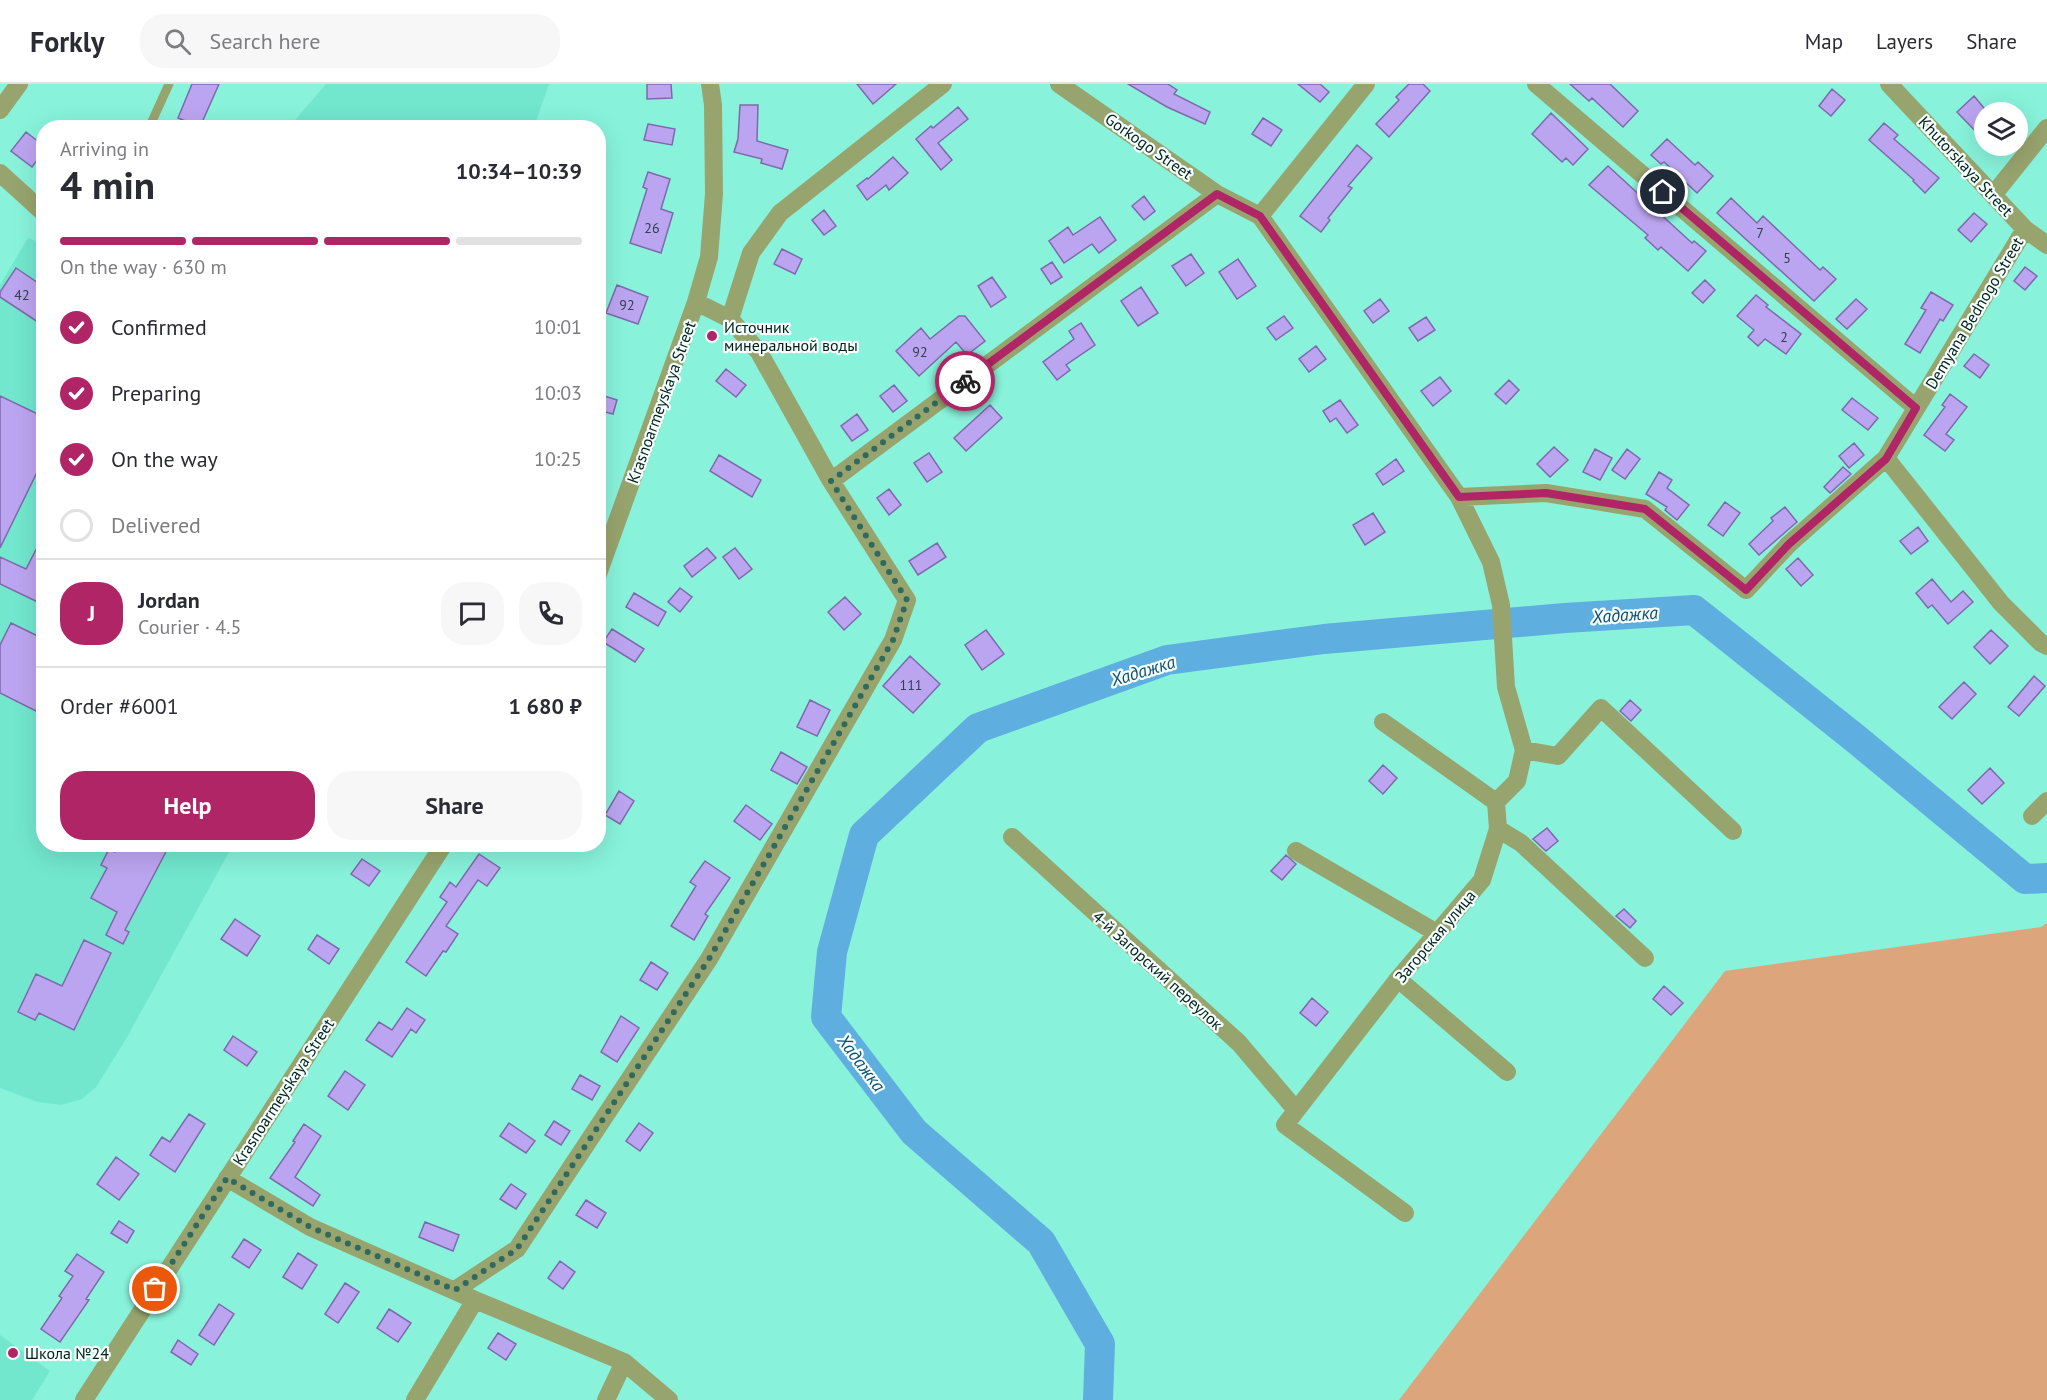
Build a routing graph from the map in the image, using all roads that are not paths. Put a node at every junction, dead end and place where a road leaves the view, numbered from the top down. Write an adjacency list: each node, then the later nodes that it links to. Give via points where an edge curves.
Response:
1 (19, 84): 9 (street)
2 (169, 84): 10 (lane)
3 (710, 84): 19 (street, via 714,194 709,257)
4 (943, 84): 20 (street, via 780,213 751,253)
5 (1059, 84): 13 (street, Gorkogo Street)
6 (1366, 84): 16 (street)
7 (1536, 84): 21 (street)
8 (1889, 84): 14 (street, Khutorskaya Street)
9 (0, 110)
10 (153, 120)
11 (2047, 128): 14 (street)
12 (0, 173): 15 (street)
13 (1217, 194): 16 (street, Gorkogo Street); 23 (street)
14 (1994, 194): 17 (street, Khutorskaya Street)
15 (36, 206)
16 (1260, 216): 24 (street, Gorkogo Street)
17 (2025, 229): 18 (street, Khutorskaya Street); 21 (street, Demyana Bednogo Street)
18 (2047, 245)
19 (696, 302): 20 (street, Krasnoarmeyskaya Street); 25 (street, Krasnoarmeyskaya Street)
20 (730, 319): 23 (street, via 764,360)
21 (1916, 408): 22 (street, Demyana Bednogo Street)
22 (1886, 459): 24 (street, Demyana Bednogo Street, via 1789,544 1746,590 1645,509 1546,493); 26 (street, via 2001,603)
23 (831, 481): 44 (street, via 907,600 893,640 709,959 517,1249)
24 (1459, 497): 28 (street, Gorkogo Street, via 1491,562 1501,605 1506,687)
25 (606, 547)
26 (2047, 646)
27 (1383, 722): 30 (street)
28 (1524, 750): 30 (street, via 1517,782); 33 (street, via 1558,756 1601,708)
29 (2047, 801): 31 (street)
30 (1496, 802): 32 (street, Загорская улица)
31 (2032, 816)
32 (1498, 829): 37 (street, Загорская улица, via 1482,880); 38 (street, via 1521,843)
33 (1733, 831)
34 (1012, 837): 41 (street, 4-й Загорский переулок, via 1239,1043)
35 (1296, 851): 37 (street)
36 (439, 852): 42 (street, Krasnoarmeyskaya Street)
37 (1437, 933): 39 (street, Загорская улица)
38 (1645, 958)
39 (1398, 979): 40 (street); 41 (street, Загорская улица)
40 (1507, 1072)
41 (1296, 1110): 43 (street, Загорская улица, via 1285,1125)
42 (227, 1178): 44 (street, via 310,1227); 47 (street, Krasnoarmeyskaya Street)
43 (1405, 1213)
44 (455, 1290): 45 (street)
45 (475, 1300): 46 (street); 48 (street)
46 (624, 1362): 49 (street); 50 (street)
47 (84, 1400)
48 (415, 1400)
49 (606, 1400)
50 (669, 1400)

